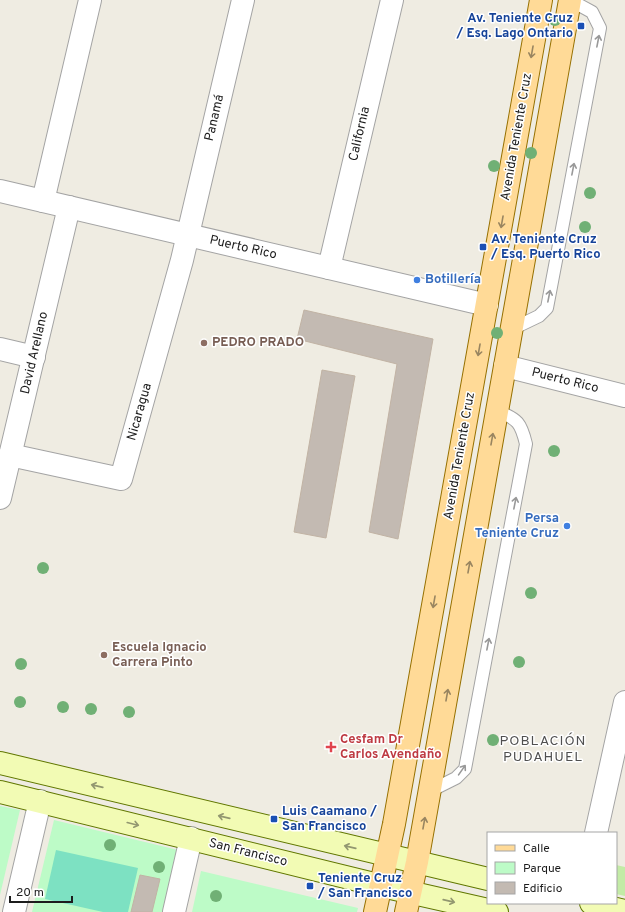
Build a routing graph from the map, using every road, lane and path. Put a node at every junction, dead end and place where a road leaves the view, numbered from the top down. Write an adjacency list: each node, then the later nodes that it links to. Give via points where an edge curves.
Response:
1 (90, 0): 7 (street)
2 (243, 0): 9 (street, Panamá)
3 (392, 0): 10 (street, California)
4 (541, 0): 11 (main road, Avenida Teniente Cruz, one-way to 11)
5 (570, 0): 12 (main road); 12 (lane, one-way to 5, via 539,316 547,308 600,28 592,12)
6 (0, 191): 7 (street, Puerto Rico)
7 (43, 201): 8 (street, Puerto Rico)
8 (69, 207): 9 (street, Puerto Rico); 14 (street, David Arellano)
9 (187, 235): 10 (street, Puerto Rico); 18 (street, Nicaragua, via 121,479)
10 (329, 268): 11 (street, Puerto Rico)
11 (487, 305): 27 (main road, Avenida Teniente Cruz, one-way to 27)
12 (512, 329): 15 (main road)
13 (0, 349): 14 (street)
14 (34, 357): 18 (street, David Arellano)
15 (505, 366): 16 (street, Puerto Rico); 17 (main road)
16 (625, 396)
17 (497, 411): 22 (main road, one-way to 17); 22 (lane, one-way to 17, via 456,778 465,769 526,444 522,426 508,415)
18 (10, 456): 19 (street, David Arellano)
19 (1, 487)
20 (625, 702): 25 (street)
21 (0, 763): 27 (main road, one-way to 21)
22 (430, 791): 28 (main road, one-way to 22)
23 (0, 792): 24 (main road, San Francisco)
24 (40, 801): 26 (main road, San Francisco, one-way to 26); 34 (street)
25 (596, 832)
26 (192, 838): 30 (main road, San Francisco); 35 (street)
27 (388, 855): 28 (main road); 30 (main road, Avenida Teniente Cruz)
28 (418, 862): 29 (main road); 31 (main road)
29 (487, 879)
30 (382, 886): 31 (main road, San Francisco); 36 (main road, Avenida Teniente Cruz)
31 (409, 902): 37 (main road, San Francisco, one-way to 37)
32 (596, 904): 33 (main road)
33 (625, 911)
34 (14, 912)
35 (174, 912)
36 (376, 912)
37 (497, 912)

